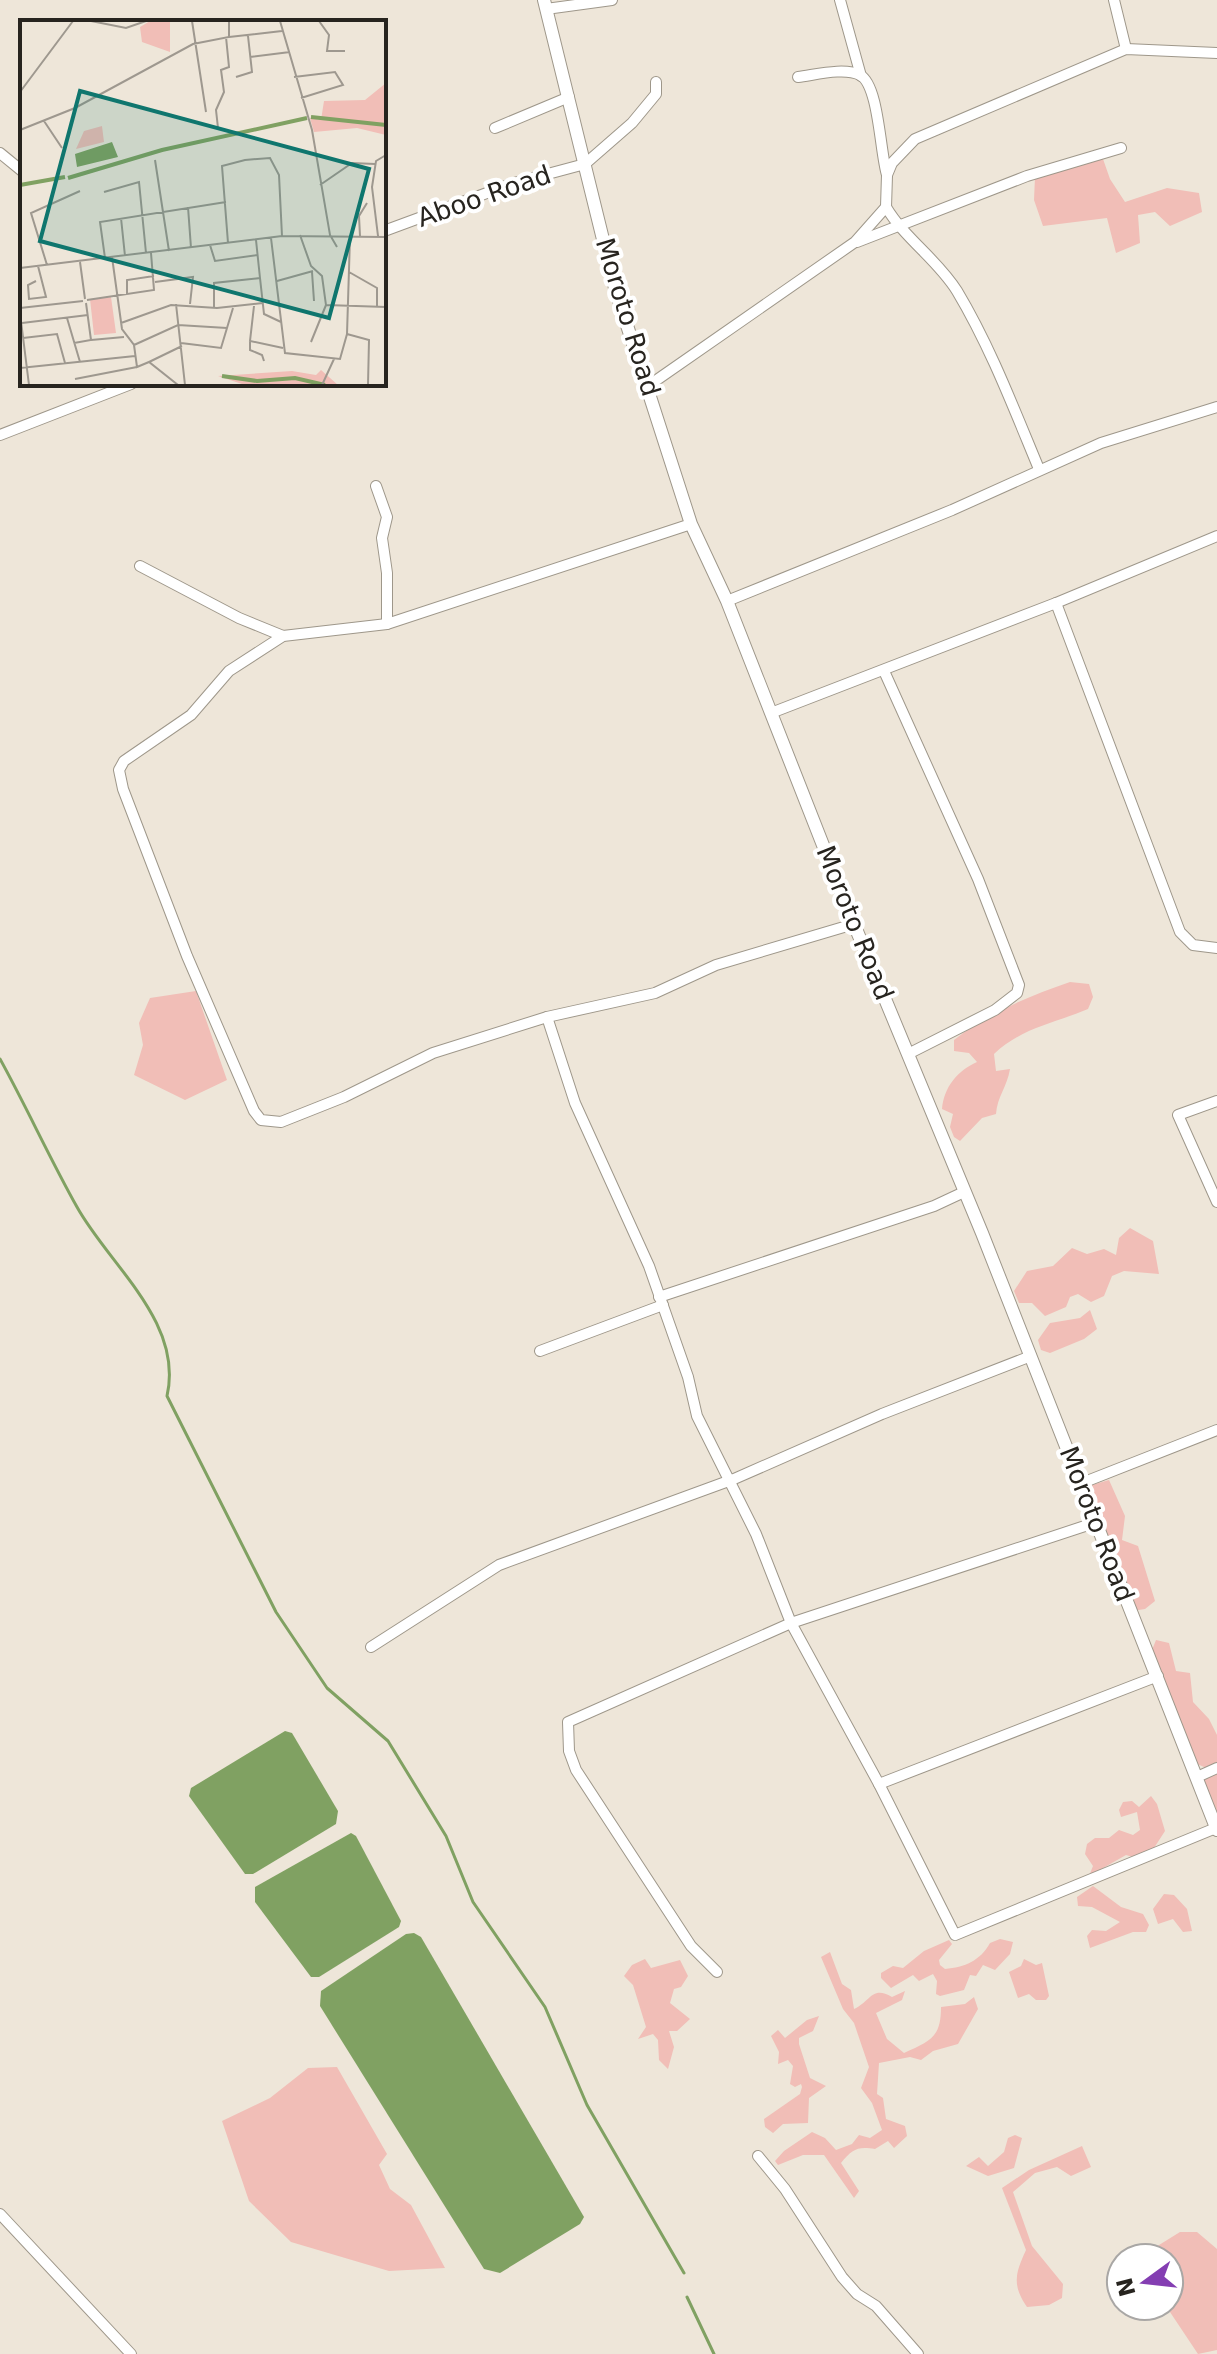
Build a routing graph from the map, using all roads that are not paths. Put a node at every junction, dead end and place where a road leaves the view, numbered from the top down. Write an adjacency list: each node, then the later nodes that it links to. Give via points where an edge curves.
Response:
1 (612, 0): 4 (street)
2 (840, 0): 7 (street)
3 (1114, 0): 5 (street)
4 (545, 4): 10 (main road, Moroto Road)
5 (1126, 49): 6 (street); 16 (street, via 915,139 898,153)
6 (1217, 53)
7 (861, 76): 8 (street); 16 (street, via 874,97)
8 (798, 77)
9 (656, 82): 14 (street, via 656,94 632,123)
10 (569, 97): 11 (street); 14 (main road, Moroto Road)
11 (495, 128)
12 (1121, 148): 18 (street, via 1027,176)
13 (0, 153): 15 (street)
14 (585, 164): 19 (street, Aboo Road, via 514,183); 22 (main road, Moroto Road, via 615,288)
15 (20, 169)
16 (887, 175): 17 (street)
17 (886, 207): 18 (street); 20 (street)
18 (897, 225): 20 (street); 25 (street, via 956,289)
19 (386, 230)
20 (855, 242): 22 (street)
21 (126, 386): 24 (street)
22 (648, 386): 27 (main road, Moroto Road)
23 (1217, 407): 25 (street, via 1121,436)
24 (0, 435)
25 (1039, 469): 30 (street)
26 (376, 486): 32 (street, via 387,517 382,538)
27 (691, 524): 30 (main road, Moroto Road); 32 (street)
28 (1217, 536): 31 (street)
29 (140, 566): 33 (street)
30 (727, 601): 35 (main road, Moroto Road)
31 (1056, 603): 34 (street); 37 (street, via 1180,932 1193,945)
32 (387, 624): 33 (street)
33 (283, 636): 38 (street, via 229,671 191,715 124,761 119,770 187,956 254,1111 261,1120 281,1122 425,1056)
34 (884, 671): 35 (street); 39 (street, via 978,879 1019,985 1015,995 995,1010)
35 (771, 713): 36 (main road, Moroto Road)
36 (854, 924): 38 (street, via 716,965 655,993); 39 (main road, Moroto Road)
37 (1217, 948)
38 (547, 1017): 43 (street, via 575,1103)
39 (908, 1054): 41 (main road, Moroto Road)
40 (1217, 1101): 42 (street, via 1178,1115)
41 (964, 1192): 43 (street); 45 (main road, Moroto Road)
42 (1217, 1202)
43 (661, 1301): 44 (street); 47 (street, via 697,1416)
44 (540, 1351)
45 (1031, 1356): 47 (street); 48 (main road, Moroto Road)
46 (1217, 1430): 48 (street)
47 (728, 1482): 50 (street, via 756,1534); 51 (street, via 499,1565)
48 (1082, 1483): 49 (main road, Moroto Road)
49 (1094, 1523): 50 (street); 52 (main road, Moroto Road)
50 (791, 1623): 55 (street); 57 (street, via 567,1723 576,1770 691,1946)
51 (371, 1647)
52 (1158, 1676): 54 (main road, Moroto Road); 55 (street)
53 (1217, 1768): 54 (street)
54 (1197, 1777): 56 (main road, Moroto Road)
55 (879, 1784): 56 (street, via 955,1935)
56 (1217, 1829)
57 (717, 1972)
58 (758, 2156): 61 (street, via 842,2277)
59 (0, 2214): 60 (street)
60 (131, 2354)
61 (918, 2354)

